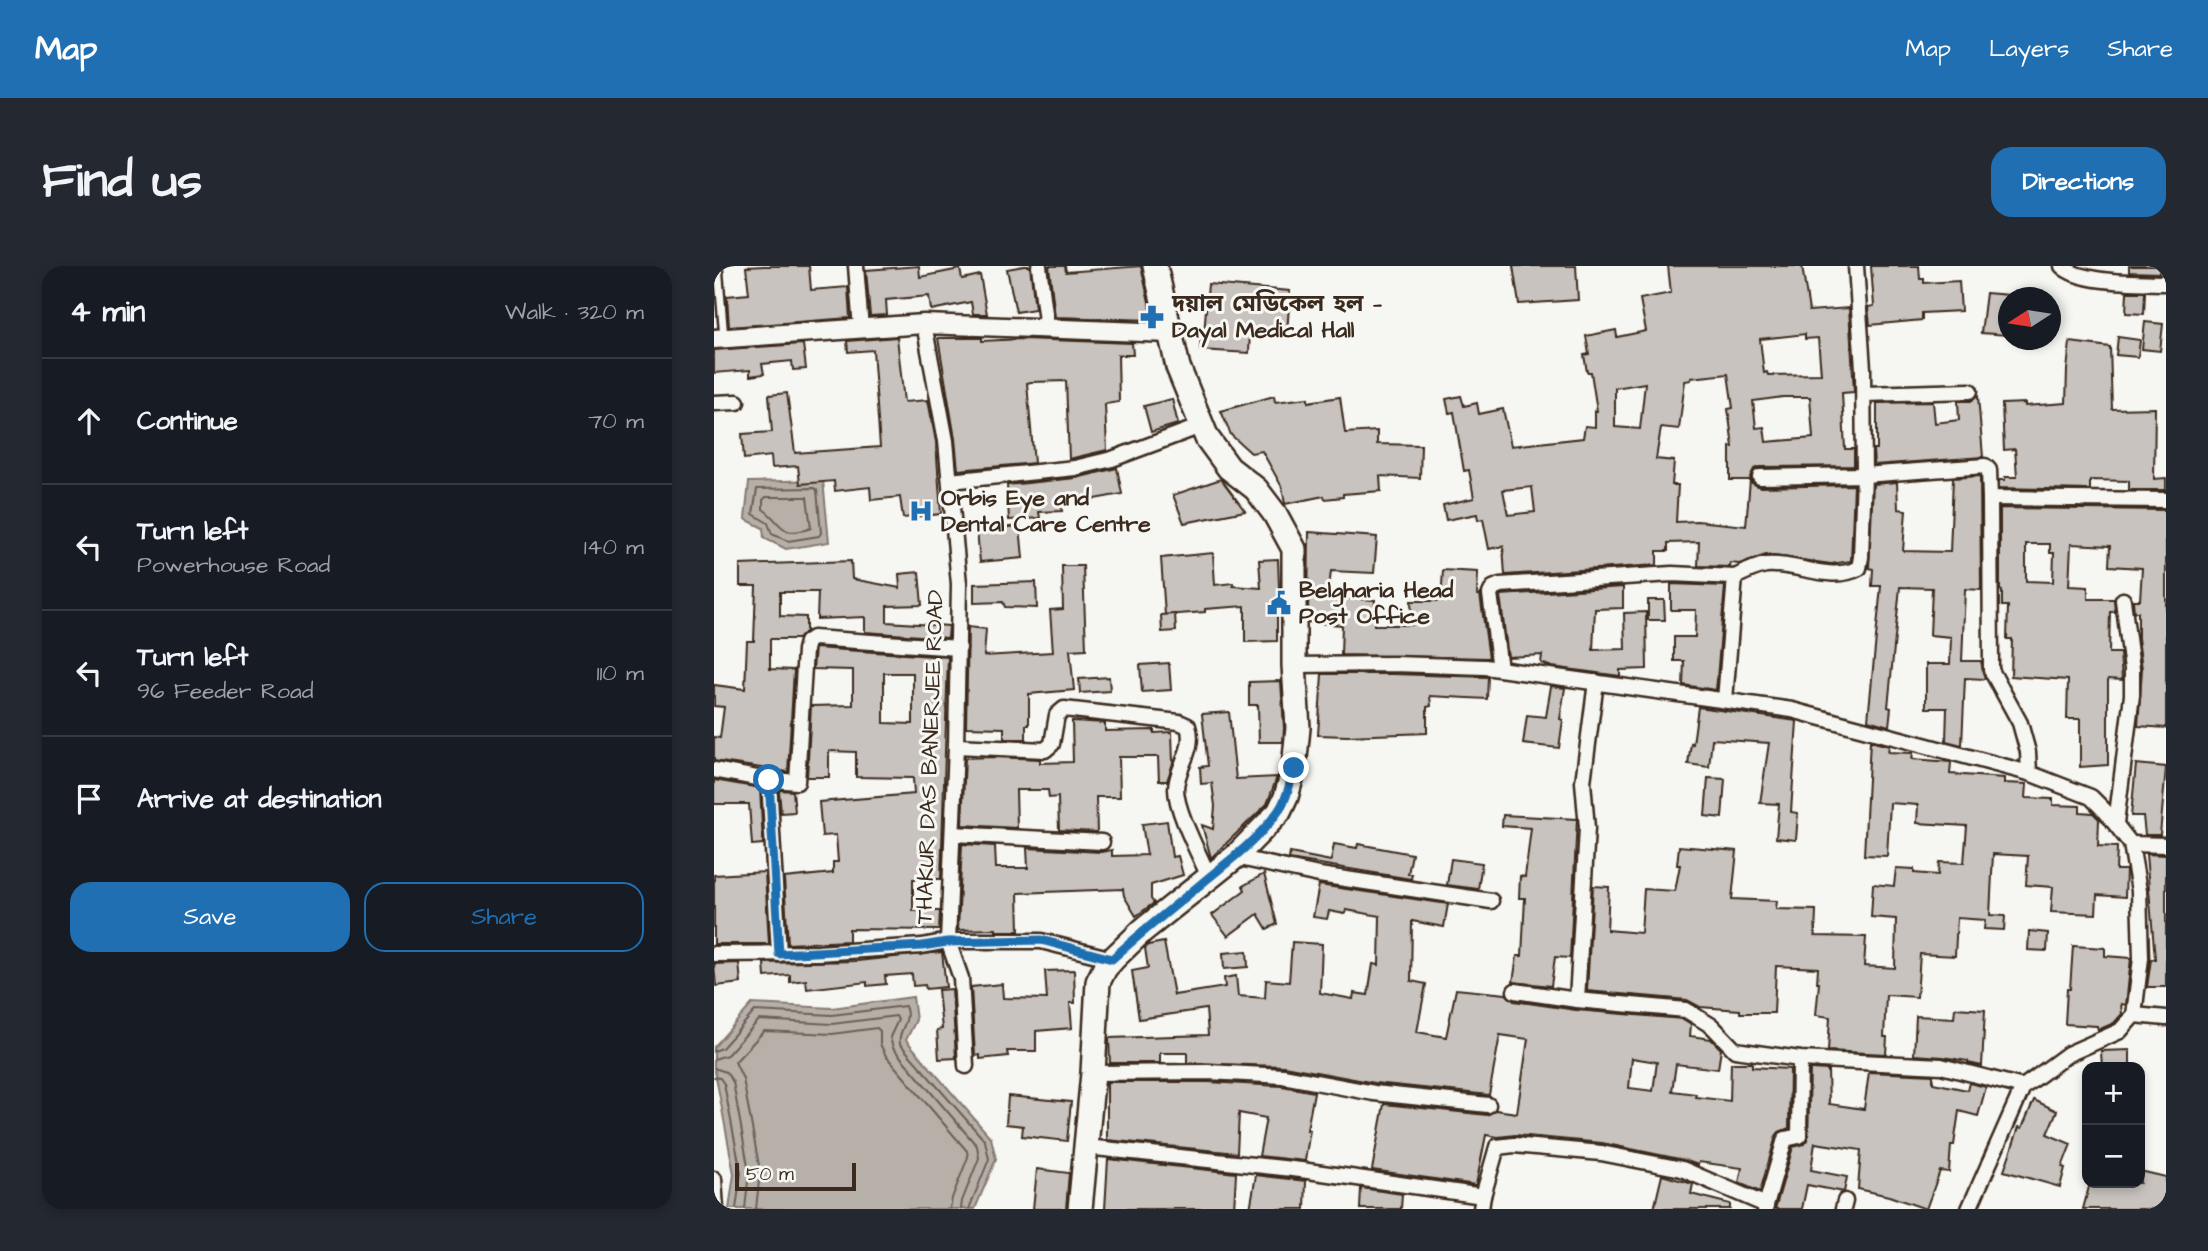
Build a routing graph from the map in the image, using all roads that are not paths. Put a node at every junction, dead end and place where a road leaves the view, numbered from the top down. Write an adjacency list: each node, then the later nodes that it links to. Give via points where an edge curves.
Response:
1 (718, 266): 12 (lane)
2 (856, 266): 9 (street)
3 (1039, 266): 10 (street)
4 (1155, 266): 11 (main road)
5 (1856, 266): 14 (street)
6 (2062, 266): 7 (street, via 2081,276)
7 (2166, 283)
8 (924, 324): 9 (street); 10 (street); 20 (street, THAKUR DAS BANERJEE ROAD)
9 (860, 329): 12 (street)
10 (1047, 329): 11 (street)
11 (1170, 333): 17 (main road)
12 (719, 339)
13 (1970, 391): 14 (street)
14 (1864, 394): 18 (street)
15 (737, 402): 16 (street)
16 (714, 403)
17 (1202, 426): 20 (street, via 1076,468); 26 (main road, via 1229,468 1255,489 1275,514 1294,549)
18 (1864, 475): 19 (street); 21 (street, via 1985,467); 23 (street, via 1859,568 1836,573 1764,565)
19 (1760, 477)
20 (950, 481): 25 (street, THAKUR DAS BANERJEE ROAD)
21 (1990, 498): 22 (street); 32 (street, via 1991,670 2021,723)
22 (2166, 500)
23 (1735, 577): 27 (street, via 1672,574 1500,585 1490,594); 29 (street)
24 (2123, 600): 34 (street, via 2132,695)
25 (959, 648): 30 (street, THAKUR DAS BANERJEE ROAD); 33 (street, via 823,638 807,642 799,779 794,783)
26 (1294, 665): 27 (street); 39 (main road, via 1298,728 1286,797 1279,812)
27 (1500, 669): 28 (street)
28 (1596, 682): 29 (street); 47 (street, via 1583,782 1587,828)
29 (1725, 700): 32 (street, via 1792,710)
30 (956, 746): 35 (street, THAKUR DAS BANERJEE ROAD); 40 (street, via 1045,750 1052,744 1057,715 1064,709 1188,726 1192,737 1176,788)
31 (714, 770): 33 (street)
32 (2029, 772): 34 (street, via 2091,797)
33 (769, 780): 44 (street)
34 (2116, 824): 37 (street)
35 (953, 834): 36 (street); 42 (street, THAKUR DAS BANERJEE ROAD)
36 (1102, 842)
37 (2130, 844): 38 (street); 48 (street, via 2139,891 2141,957)
38 (2166, 845)
39 (1236, 857): 40 (main road); 41 (street, via 1319,875)
40 (1209, 877): 45 (main road)
41 (1491, 901)
42 (947, 942): 44 (street); 45 (street, via 1041,940); 51 (street, via 961,978)
43 (714, 954): 44 (street)
44 (779, 954)
45 (1112, 959): 52 (main road, via 1098,982)
46 (1515, 991): 47 (street)
47 (1577, 999): 50 (street, via 1686,1010 1712,1026 1735,1050)
48 (2134, 1015): 49 (street); 53 (street, via 2120,1031 2068,1054)
49 (2166, 1018)
50 (1800, 1059): 53 (street, via 1941,1066); 58 (street, via 1799,1136 1785,1139)
51 (966, 1066)
52 (1093, 1073): 54 (street, via 1283,1076 1374,1093); 55 (main road)
53 (2023, 1087): 61 (street)
54 (1488, 1105)
55 (1086, 1147): 57 (street, via 1301,1170); 60 (main road)
56 (714, 1179): 59 (street)
57 (1482, 1203): 58 (street, via 1497,1147 1514,1145 1601,1153 1682,1169)
58 (1766, 1207)
59 (716, 1209)
60 (1080, 1209)
61 (1969, 1209)

